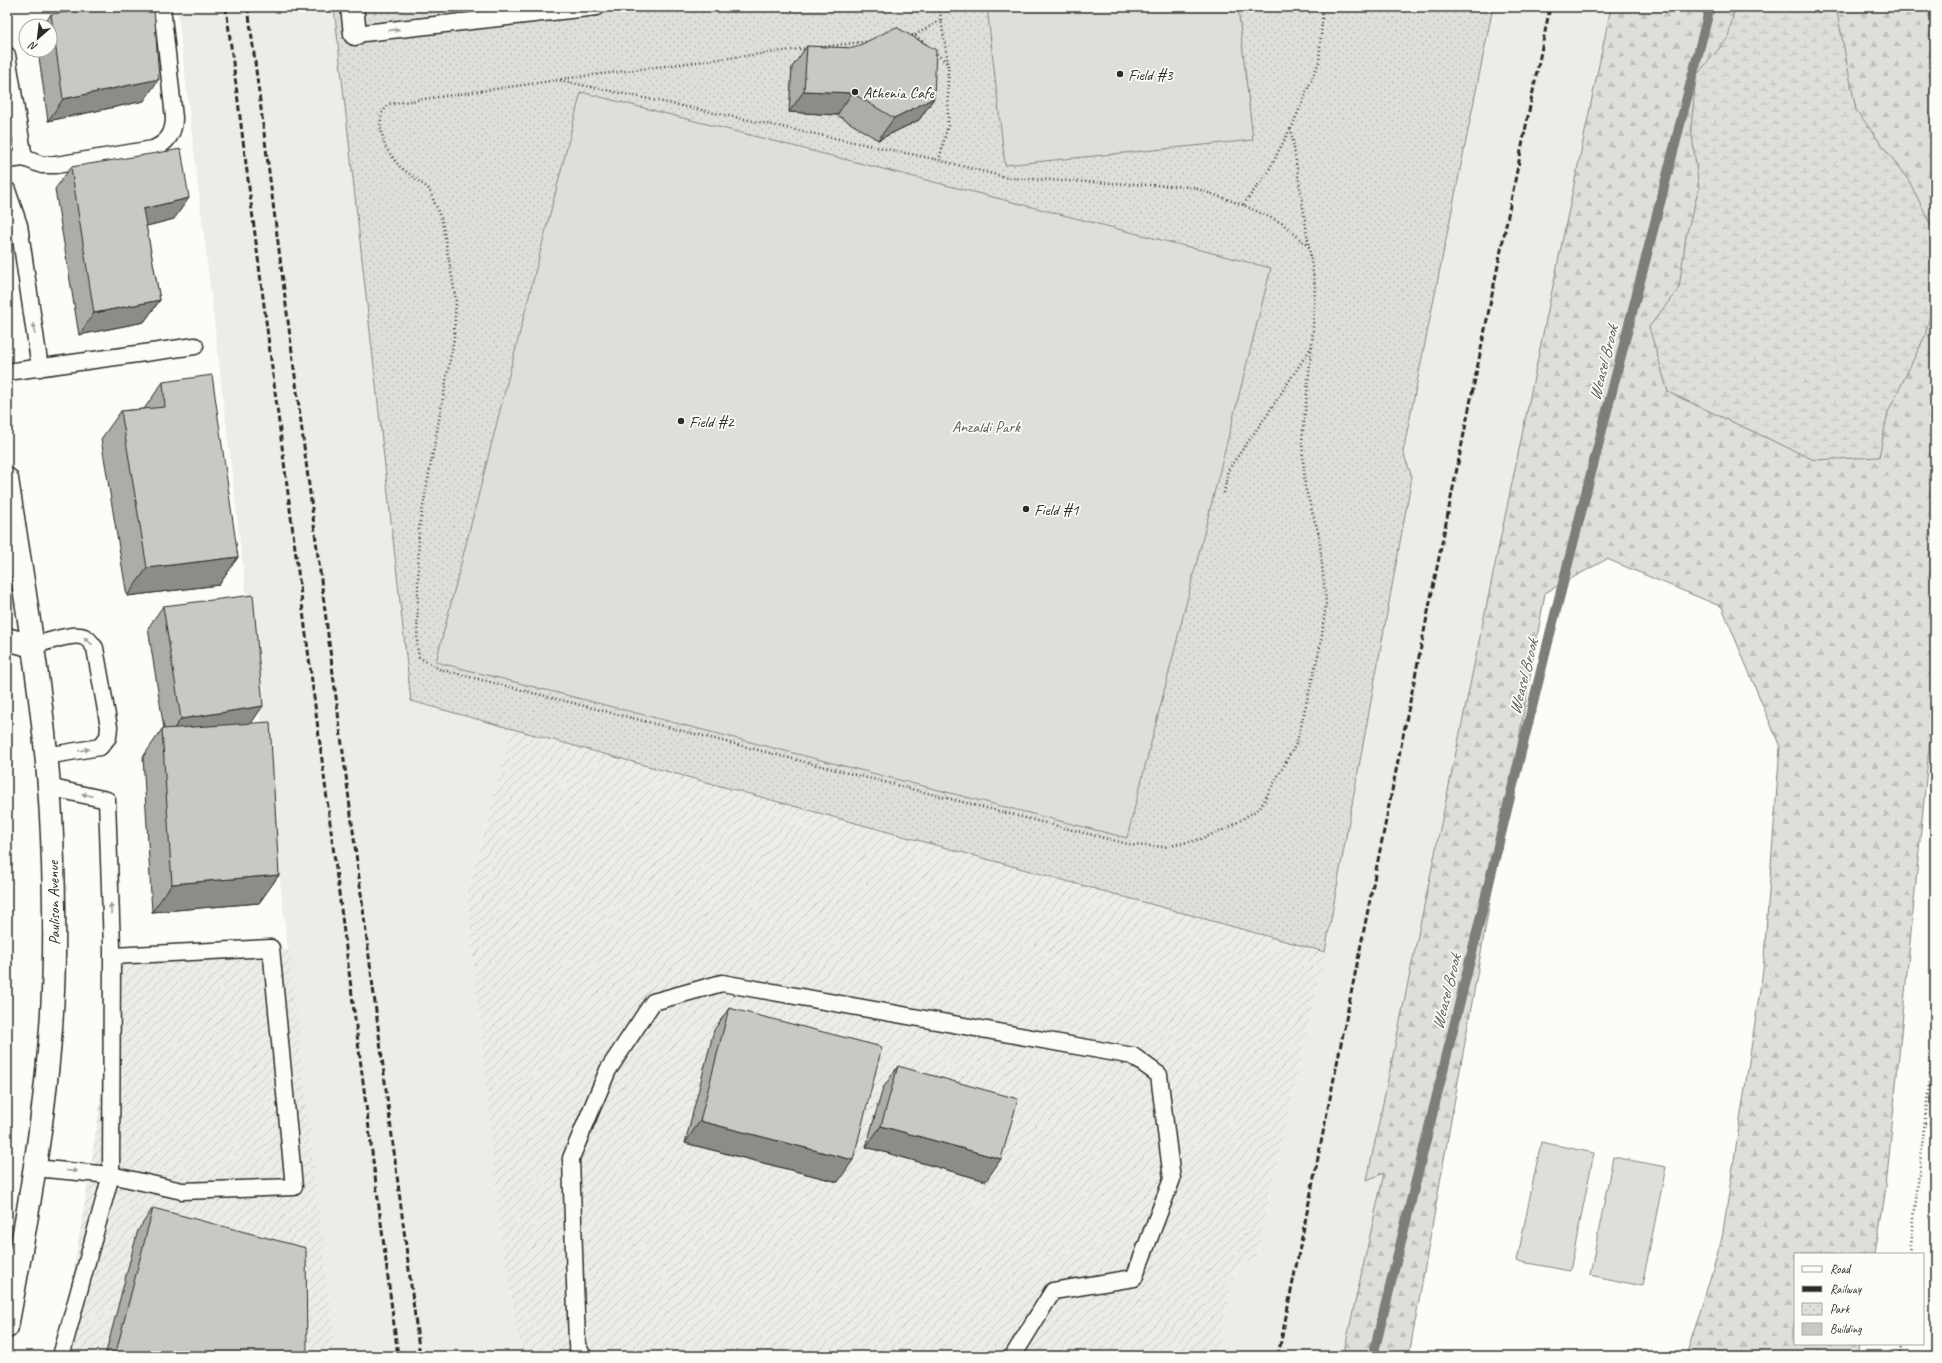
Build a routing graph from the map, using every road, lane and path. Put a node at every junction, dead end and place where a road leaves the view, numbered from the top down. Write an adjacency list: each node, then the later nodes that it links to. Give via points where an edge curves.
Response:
1 (162, 7): 17 (lane, via 174,118 171,135 163,145 153,149 56,165 42,165)
2 (352, 7): 7 (main road)
3 (597, 7): 7 (lane, one-way to 3)
4 (939, 7): 6 (path)
5 (1323, 7): 16 (path, via 1320,62)
6 (941, 20): 8 (path); 14 (path)
7 (355, 34)
8 (915, 35): 9 (path); 14 (path)
9 (908, 36)
10 (876, 40): 11 (path)
11 (820, 47)
12 (812, 48): 15 (path)
13 (7, 55): 17 (lane)
14 (948, 64): 19 (path, via 948,125)
15 (558, 80): 19 (path); 23 (path, via 389,104 382,113 380,125 385,147 399,166 429,189 442,221 456,300 454,338 418,528 416,646 419,657 438,669 1132,845 1165,847 1198,840 1228,828 1260,808 1297,742 1320,643 1326,602 1318,535 1305,487 1302,441)
16 (1291, 129): 21 (path, via 1268,172); 22 (path)
17 (24, 158): 18 (lane)
18 (7, 160)
19 (939, 160): 21 (path, via 1008,178 1192,187)
20 (7, 190): 25 (lane, one-way to 20, via 19,225)
21 (1243, 205): 22 (path, via 1282,223)
22 (1310, 248): 23 (path, via 1315,286)
23 (1312, 345): 28 (path, via 1268,415 1228,470)
24 (195, 346): 25 (lane)
25 (40, 368): 26 (lane)
26 (7, 372)
27 (7, 478): 30 (main road, Paulison Avenue)
28 (1224, 493)
29 (7, 639): 30 (main road)
30 (32, 646): 31 (main road, Paulison Avenue); 31 (lane, one-way to 30, via 100,747 108,737 109,727 95,648 91,642 77,635)
31 (46, 756): 32 (main road, Paulison Avenue)
32 (48, 787): 33 (lane, one-way to 32, via 107,800); 37 (main road, Paulison Avenue, via 52,836 54,940 49,1050)
33 (112, 952): 38 (lane); 38 (lane, via 271,948 294,1187 182,1191)
34 (1935, 1030): 35 (path)
35 (1925, 1123): 36 (path); 39 (path)
36 (1935, 1124)
37 (34, 1168): 38 (lane, one-way to 38); 40 (main road, Paulison Avenue)
38 (111, 1175): 42 (lane)
39 (1910, 1253)
40 (7, 1327)
41 (1900, 1345): 45 (path)
42 (61, 1356)
43 (583, 1356): 44 (lane, via 577,1345 570,1158 608,1070 653,1002 722,983 1133,1056 1159,1075 1172,1179 1134,1278 1053,1291)
44 (1013, 1356)
45 (1899, 1356)

